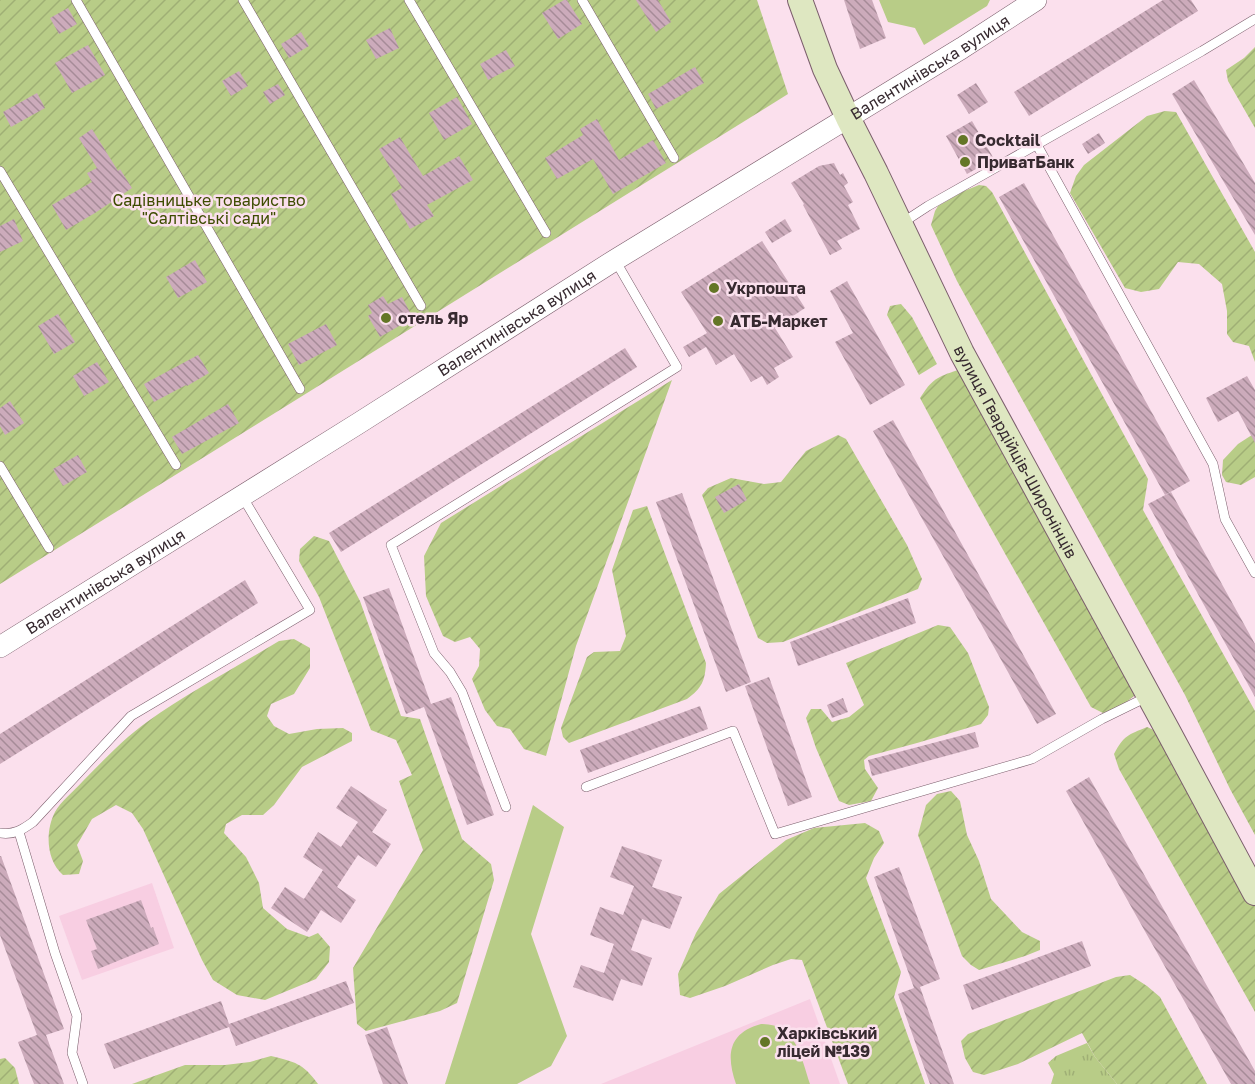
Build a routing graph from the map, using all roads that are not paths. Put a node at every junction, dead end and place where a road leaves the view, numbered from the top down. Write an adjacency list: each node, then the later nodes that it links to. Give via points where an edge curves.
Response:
1 (76, 0): 16 (lane)
2 (243, 0): 15 (lane)
3 (410, 0): 13 (lane)
4 (582, 0): 10 (lane)
5 (800, 0): 8 (main road, вулиця Гвардійців-Широнінців)
6 (1036, 0): 8 (street, Валентинівська вулиця)
7 (1255, 19): 9 (lane)
8 (848, 118): 12 (main road, вулиця Гвардійців-Широнінців); 14 (street, Валентинівська вулиця)
9 (1037, 145): 12 (lane); 21 (lane, via 1213,464 1225,519)
10 (674, 158)
11 (0, 171): 17 (lane)
12 (900, 224): 23 (main road, вулиця Гвардійців-Широнінців, via 962,353)
13 (546, 233)
14 (615, 260): 19 (street, Валентинівська вулиця); 25 (lane, via 677,367 391,545 434,653 462,692)
15 (421, 306)
16 (300, 389)
17 (176, 465)
18 (0, 466): 20 (lane)
19 (242, 496): 22 (street, Валентинівська вулиця); 26 (lane, via 310,610 131,716 33,822)
20 (49, 548)
21 (1255, 573)
22 (0, 647)
23 (1149, 696): 24 (lane, via 1032,759 776,834 733,731); 28 (main road, вулиця Гвардійців-Широнінців)
24 (586, 787)
25 (506, 807)
26 (19, 832): 27 (lane); 29 (lane, via 77,1016 72,1053)
27 (0, 833)
28 (1255, 893)
29 (83, 1084)

